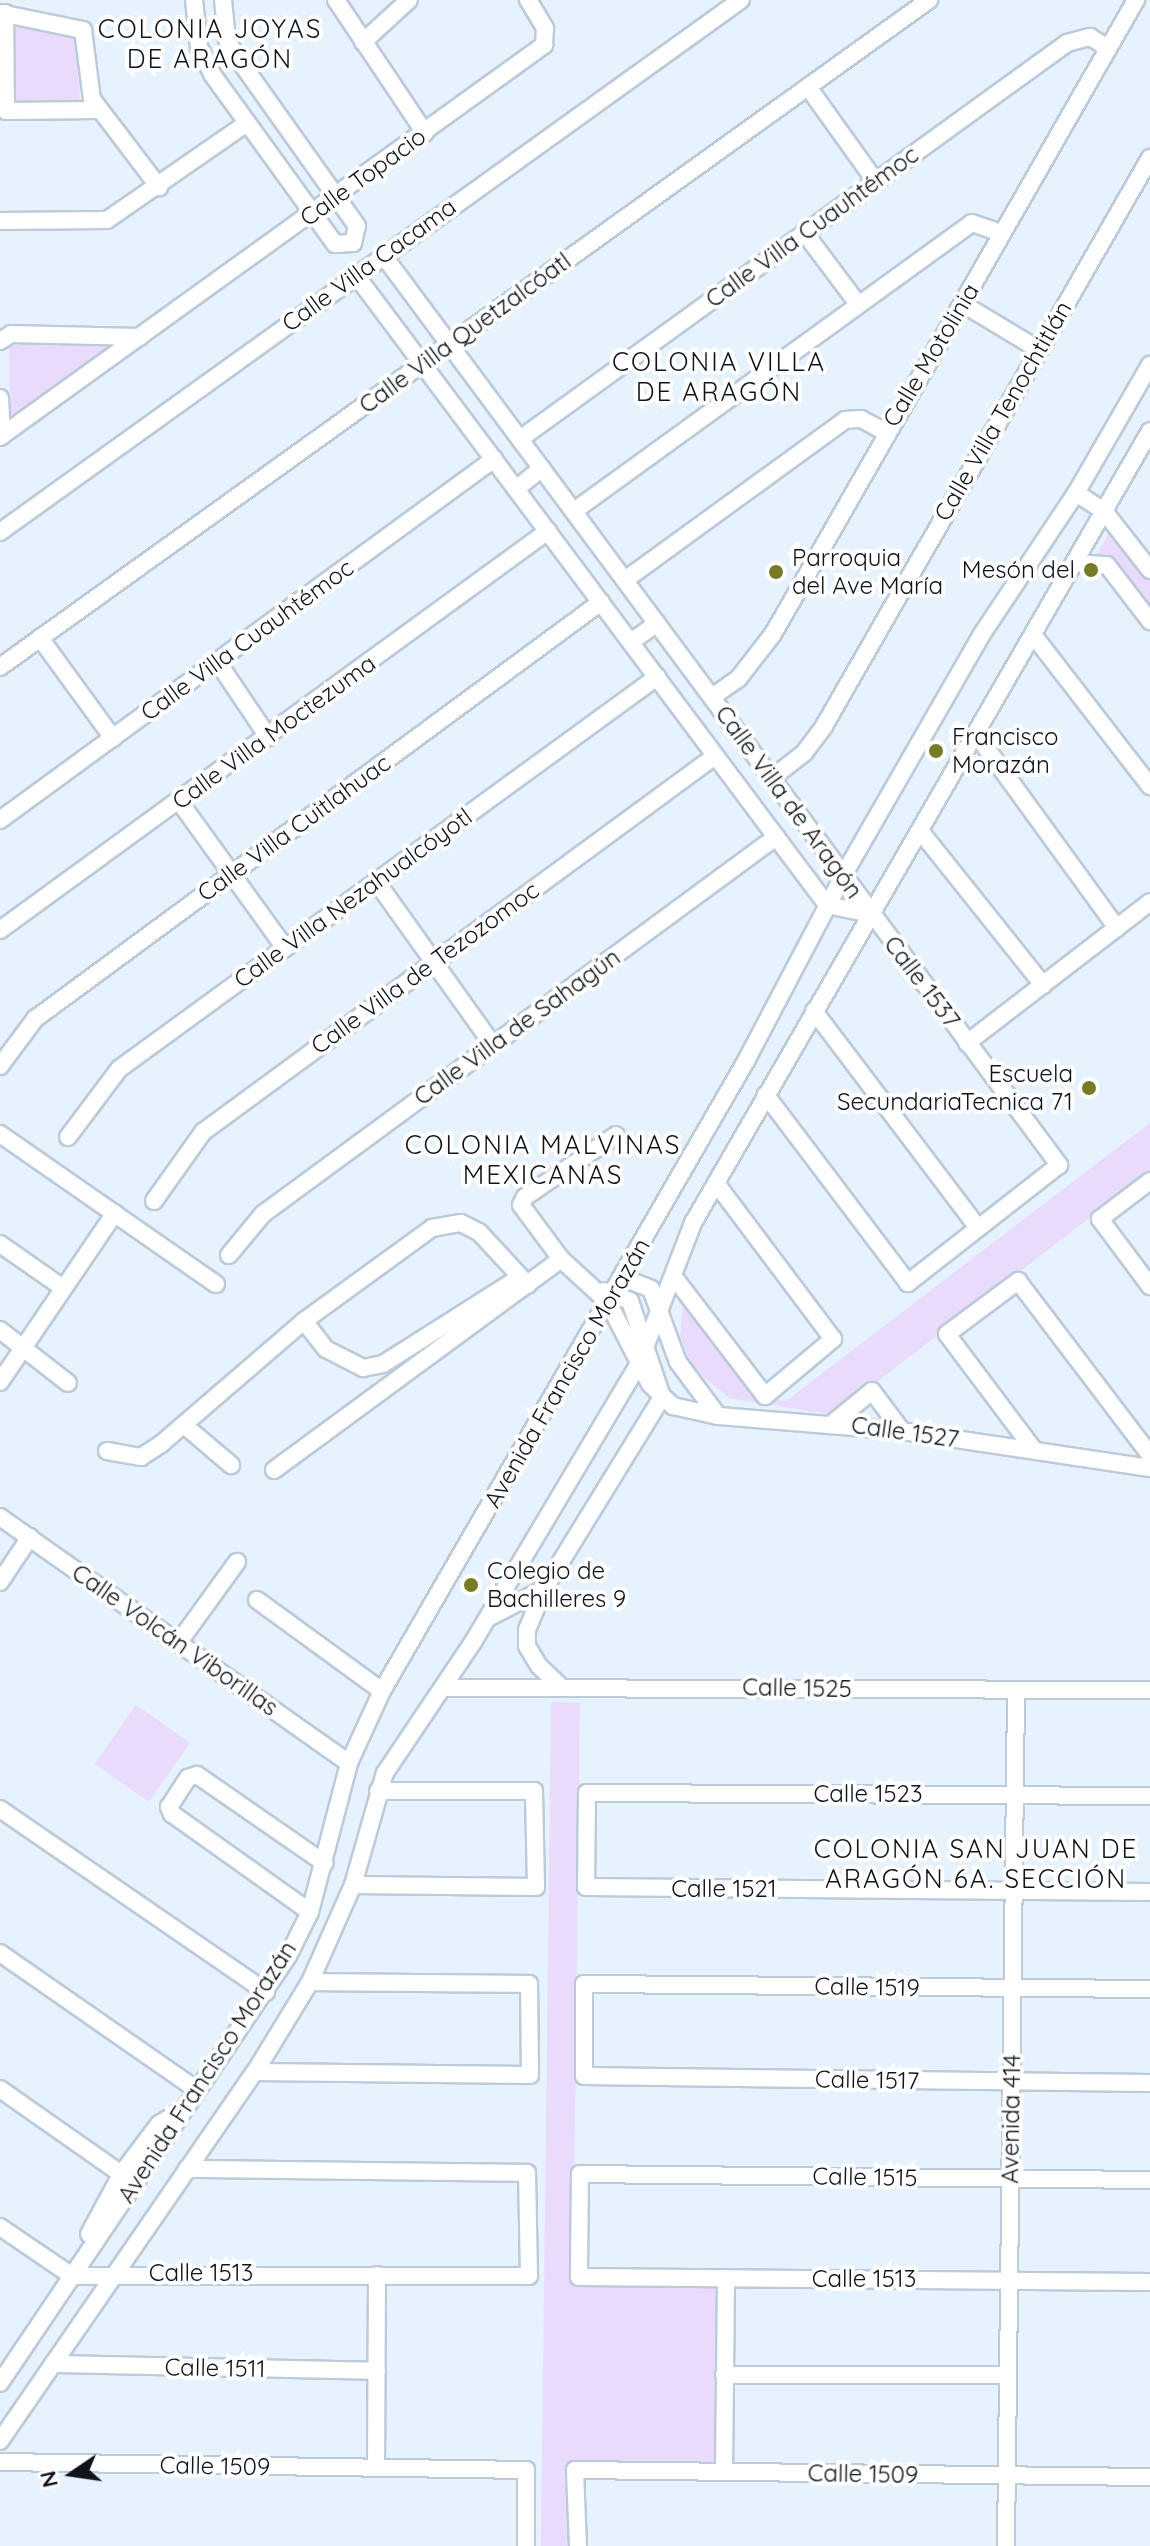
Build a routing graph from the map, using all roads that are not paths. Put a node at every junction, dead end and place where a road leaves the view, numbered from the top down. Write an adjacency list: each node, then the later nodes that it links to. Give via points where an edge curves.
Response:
1 (194, 0): 13 (street, via 199,47)
2 (223, 0): 12 (street, via 227,40)
3 (336, 0): 10 (street)
4 (409, 0): 10 (street)
5 (528, 0): 17 (street, Calle Topacio, via 545,28 544,45)
6 (741, 0): 26 (street, Calle Villa Cacama)
7 (929, 0): 14 (street, Calle Villa Quetzalcóatl)
8 (1136, 0): 11 (street, Calle Motolinia)
9 (2, 13): 15 (street, via 83,30 91,96); 15 (street, via 6,111)
10 (363, 42): 17 (street)
11 (1108, 48): 19 (street, Calle Villa Cuauhtémoc, via 1090,37 1074,38); 25 (street, Calle Motolinia)
12 (236, 56): 13 (street); 21 (street)
13 (212, 74): 16 (street)
14 (808, 87): 19 (street); 32 (street, Calle Villa Quetzalcóatl)
15 (99, 110): 20 (street)
16 (247, 123): 20 (street); 22 (street)
17 (425, 133): 21 (street, Calle Topacio)
18 (1150, 158): 33 (street, Calle Villa Tenochtitlán)
19 (876, 182): 24 (street, Calle Villa Cuauhtémoc)
20 (159, 187): 23 (street, via 107,220)
21 (336, 197): 22 (street, Calle Topacio); 22 (street, via 357,226 353,243 335,244)
22 (313, 213): 30 (street, Calle Topacio)
23 (0, 221)
24 (804, 232): 28 (street); 40 (street, Calle Villa Cuauhtémoc)
25 (1001, 233): 28 (street, via 972,223); 29 (street, Calle Motolinia)
26 (383, 255): 27 (street, Calle Villa Cacama); 32 (street, Calle Villa de Aragón)
27 (355, 274): 34 (street, Calle Villa de Aragón); 48 (street, Calle Villa Cacama)
28 (858, 304): 45 (street)
29 (963, 304): 33 (street); 38 (street, Calle Motolinia)
30 (140, 337): 31 (street, via 11,334); 39 (street, Calle Topacio)
31 (0, 341)
32 (450, 344): 34 (street, Calle Villa Quetzalcóatl); 40 (street, Calle Villa de Aragón)
33 (1038, 349): 66 (street, Calle Villa Tenochtitlán, via 824,726 804,753)
34 (422, 364): 41 (street, Calle Villa de Aragón); 56 (street, Calle Villa Quetzalcóatl)
35 (1150, 365): 44 (street, Avenida Francisco Morazán)
36 (0, 398): 39 (street, Calle Topacio)
37 (1150, 431): 46 (street, Avenida Francisco Morazán)
38 (885, 432): 51 (street, via 861,419 845,420); 61 (street, Calle Motolinia, via 765,647 738,679)
39 (1, 436)
40 (520, 439): 42 (street, Calle Villa de Aragón)
41 (494, 459): 43 (street, Calle Villa de Aragón); 58 (street, Calle Villa Cuauhtémoc)
42 (542, 468): 43 (street); 45 (street, Calle Villa de Aragón)
43 (516, 489): 47 (street, Calle Villa de Aragón)
44 (1076, 493): 46 (street); 73 (street, Avenida Francisco Morazán, via 982,634)
45 (574, 511): 51 (street, Calle Villa de Aragón)
46 (1104, 511): 49 (street, Avenida Francisco Morazán); 50 (street)
47 (548, 531): 52 (street, Calle Villa de Aragón); 63 (street, Calle Villa Moctezuma)
48 (0, 532)
49 (1075, 563): 53 (street, via 1107,565); 55 (street, Avenida Francisco Morazán)
50 (1150, 570)
51 (625, 580): 54 (street, Calle Villa de Aragón)
52 (601, 602): 57 (street, Calle Villa de Aragón); 72 (street, Calle Villa Cuitlahuac)
53 (1147, 609)
54 (657, 623): 57 (street); 61 (street, Calle Villa de Aragón)
55 (1034, 636): 62 (street, Avenida Francisco Morazán); 67 (street)
56 (40, 638): 59 (street, Calle Villa Quetzalcóatl); 64 (street)
57 (631, 642): 60 (street, Calle Villa de Aragón)
58 (217, 661): 63 (street); 64 (street, Calle Villa Cuauhtémoc)
59 (0, 667)
60 (657, 677): 65 (street, Calle Villa de Aragón); 74 (street, Calle Villa Nezahualcóyotl)
61 (712, 697): 66 (street, Calle Villa de Aragón)
62 (976, 734): 70 (street, Avenida Francisco Morazán); 78 (street)
63 (268, 737): 68 (street, Calle Villa Moctezuma)
64 (113, 738): 69 (street, Calle Villa Cuauhtémoc)
65 (715, 756): 71 (street, Calle Villa de Aragón); 81 (street, Calle Villa de Tezozomoc)
66 (772, 778): 73 (street, Calle Villa de Aragón)
67 (1150, 786)
68 (179, 801): 72 (street); 79 (street, Calle Villa Moctezuma)
69 (0, 820)
70 (921, 832): 77 (street, Avenida Francisco Morazán); 82 (street)
71 (776, 837): 76 (street, Calle Villa de Aragón); 85 (street, Calle Villa de Sahagún)
72 (232, 874): 80 (street); 86 (street, Calle Villa Cuitlahuac, via 35,1019)
73 (844, 874): 76 (street, Avenida Francisco Morazán); 77 (street, Calle Villa de Aragón)
74 (376, 881): 80 (street, Calle Villa Nezahualcóyotl); 81 (street)
75 (1150, 902): 78 (street)
76 (827, 905): 77 (street, Calle Villa de Aragón); 104 (street, Avenida Francisco Morazán, via 746,1061)
77 (871, 914): 83 (street, Avenida Francisco Morazán); 84 (street, Calle 1537)
78 (1117, 928): 82 (street)
79 (0, 930)
80 (285, 948): 90 (street, Calle Villa Nezahualcóyotl, via 119,1069)
81 (434, 960): 85 (street); 93 (street, Calle Villa de Tezozomoc, via 203,1132)
82 (1043, 985): 84 (street)
83 (814, 1011): 87 (street, Avenida Francisco Morazán); 95 (street)
84 (967, 1043): 95 (street, Calle 1537, via 1059,1165)
85 (493, 1045): 97 (street, Calle Villa de Sahagún, via 263,1214)
86 (0, 1066)
87 (766, 1095): 92 (street, Avenida Francisco Morazán); 95 (street, via 908,1283)
88 (0, 1134): 94 (street)
89 (616, 1135): 98 (street, via 521,1201 522,1211)
90 (68, 1137)
91 (1150, 1181): 102 (street, via 1100,1219)
92 (716, 1183): 99 (street, Avenida Francisco Morazán, via 693,1223); 99 (street, via 833,1339 765,1396)
93 (154, 1201)
94 (115, 1213): 101 (street); 103 (street)
95 (978, 1228)
96 (0, 1244): 103 (street)
97 (229, 1255)
98 (561, 1259): 100 (street); 104 (street)
99 (674, 1277): 105 (street, Avenida Francisco Morazán)
100 (524, 1281): 106 (street, via 383,1364 363,1368 326,1349); 106 (street, via 479,1232 461,1223 446,1224 432,1228); 123 (street)
101 (216, 1284)
102 (1150, 1286)
103 (63, 1288): 109 (street)
104 (610, 1291): 105 (street, via 651,1289); 108 (street, via 630,1301); 110 (street); 135 (street, Avenida Francisco Morazán)
105 (661, 1314): 108 (street, Avenida Francisco Morazán); 114 (street, via 690,1383)
106 (304, 1321): 116 (street)
107 (0, 1330): 109 (street)
108 (648, 1344): 110 (street, Avenida Francisco Morazán); 113 (street)
109 (26, 1348): 111 (street); 112 (street)
110 (639, 1363): 113 (street); 130 (street, Avenida Francisco Morazán)
111 (0, 1382)
112 (68, 1383)
113 (662, 1397): 114 (street, Calle 1527, via 683,1410); 128 (street)
114 (718, 1416): 115 (street, Calle 1527)
115 (834, 1422): 117 (street, Calle 1527); 117 (street, via 872,1391)
116 (184, 1425): 119 (street, via 141,1457); 121 (street)
117 (902, 1431): 118 (street, Calle 1527)
118 (1034, 1450): 120 (street, via 947,1334 1018,1281); 122 (street, Calle 1527)
119 (107, 1451)
120 (1150, 1455)
121 (231, 1465)
122 (1150, 1468)
123 (274, 1470)
124 (0, 1517): 125 (street, Calle Volcán Viborillas)
125 (30, 1537): 127 (street); 131 (street, Calle Volcán Viborillas)
126 (237, 1562): 131 (street)
127 (0, 1582)
128 (544, 1589): 130 (street); 132 (street, via 527,1630 527,1646)
129 (257, 1600): 135 (street)
130 (488, 1618): 133 (street, Avenida Francisco Morazán)
131 (179, 1642): 137 (street, Calle Volcán Viborillas)
132 (561, 1687): 133 (street, Calle 1525); 136 (street, Calle 1525)
133 (444, 1688): 138 (street, Avenida Francisco Morazán, via 395,1757)
134 (1150, 1690): 136 (street, Calle 1525)
135 (382, 1691): 137 (street, Avenida Francisco Morazán)
136 (1016, 1692): 139 (street, Avenida 414)
137 (349, 1763): 142 (street, Avenida Francisco Morazán)
138 (378, 1791): 143 (street, Avenida Francisco Morazán); 143 (street, via 534,1791 536,1887)
139 (1015, 1795): 140 (street, Calle 1523); 144 (street, Calle 1523, via 587,1793); 145 (street, Avenida 414)
140 (1150, 1796)
141 (0, 1809): 152 (street)
142 (324, 1863): 147 (street, Avenida Francisco Morazán); 147 (street, via 193,1775 169,1809)
143 (353, 1885): 149 (street, Avenida Francisco Morazán)
144 (586, 1887): 145 (street, Calle 1521)
145 (1014, 1891): 146 (street, Calle 1521); 150 (street, Avenida 414)
146 (1150, 1892)
147 (310, 1912): 152 (street, Avenida Francisco Morazán)
148 (0, 1953): 158 (street)
149 (310, 1982): 153 (street, Avenida Francisco Morazán); 153 (street, via 529,1984 530,2075)
150 (1013, 1988): 151 (street, Calle 1519); 154 (street, Calle 1519, via 584,1984); 155 (street, Avenida 414)
151 (1150, 1989)
152 (266, 1992): 158 (street, Avenida Francisco Morazán)
153 (255, 2072): 159 (street, Avenida Francisco Morazán)
154 (584, 2076): 155 (street, Calle 1517)
155 (1011, 2081): 156 (street, Calle 1517); 161 (street, Avenida 414)
156 (1150, 2083)
157 (0, 2089): 160 (street)
158 (197, 2090): 160 (street, Avenida Francisco Morazán)
159 (187, 2169): 164 (street, Avenida Francisco Morazán); 165 (street, Calle 1513, via 527,2173 529,2276)
160 (128, 2178): 166 (street, Avenida Francisco Morazán)
161 (1010, 2179): 162 (street, Calle 1515); 167 (street, Calle 1515, via 580,2174); 169 (street, Avenida 414)
162 (1150, 2180)
163 (0, 2227): 166 (street)
164 (113, 2273): 165 (street, Calle 1513); 166 (street, Calle 1513); 172 (street, Avenida Francisco Morazán)
165 (377, 2275): 173 (street)
166 (72, 2276): 171 (street, Avenida Francisco Morazán)
167 (579, 2277): 168 (street, Calle 1513)
168 (726, 2278): 169 (street, Calle 1513); 174 (street)
169 (1009, 2280): 170 (street, Calle 1513); 175 (street, Avenida 414)
170 (1150, 2282)
171 (6, 2362): 176 (street, Avenida Francisco Morazán)
172 (53, 2364): 173 (street, Calle 1511); 177 (street, Avenida Francisco Morazán)
173 (377, 2371): 179 (street)
174 (724, 2375): 175 (street); 180 (street)
175 (1008, 2375): 181 (street, Avenida 414)
176 (0, 2383)
177 (0, 2441)
178 (0, 2462): 179 (street, Calle 1509)
179 (376, 2468): 183 (street, Calle 1509, via 526,2470)
180 (724, 2472): 181 (street, Calle 1509); 184 (street, Calle 1509, via 575,2470)
181 (1007, 2475): 182 (street, Calle 1509); 185 (street, Avenida 414)
182 (1150, 2477)
183 (526, 2546)
184 (578, 2546)
185 (1006, 2546)

